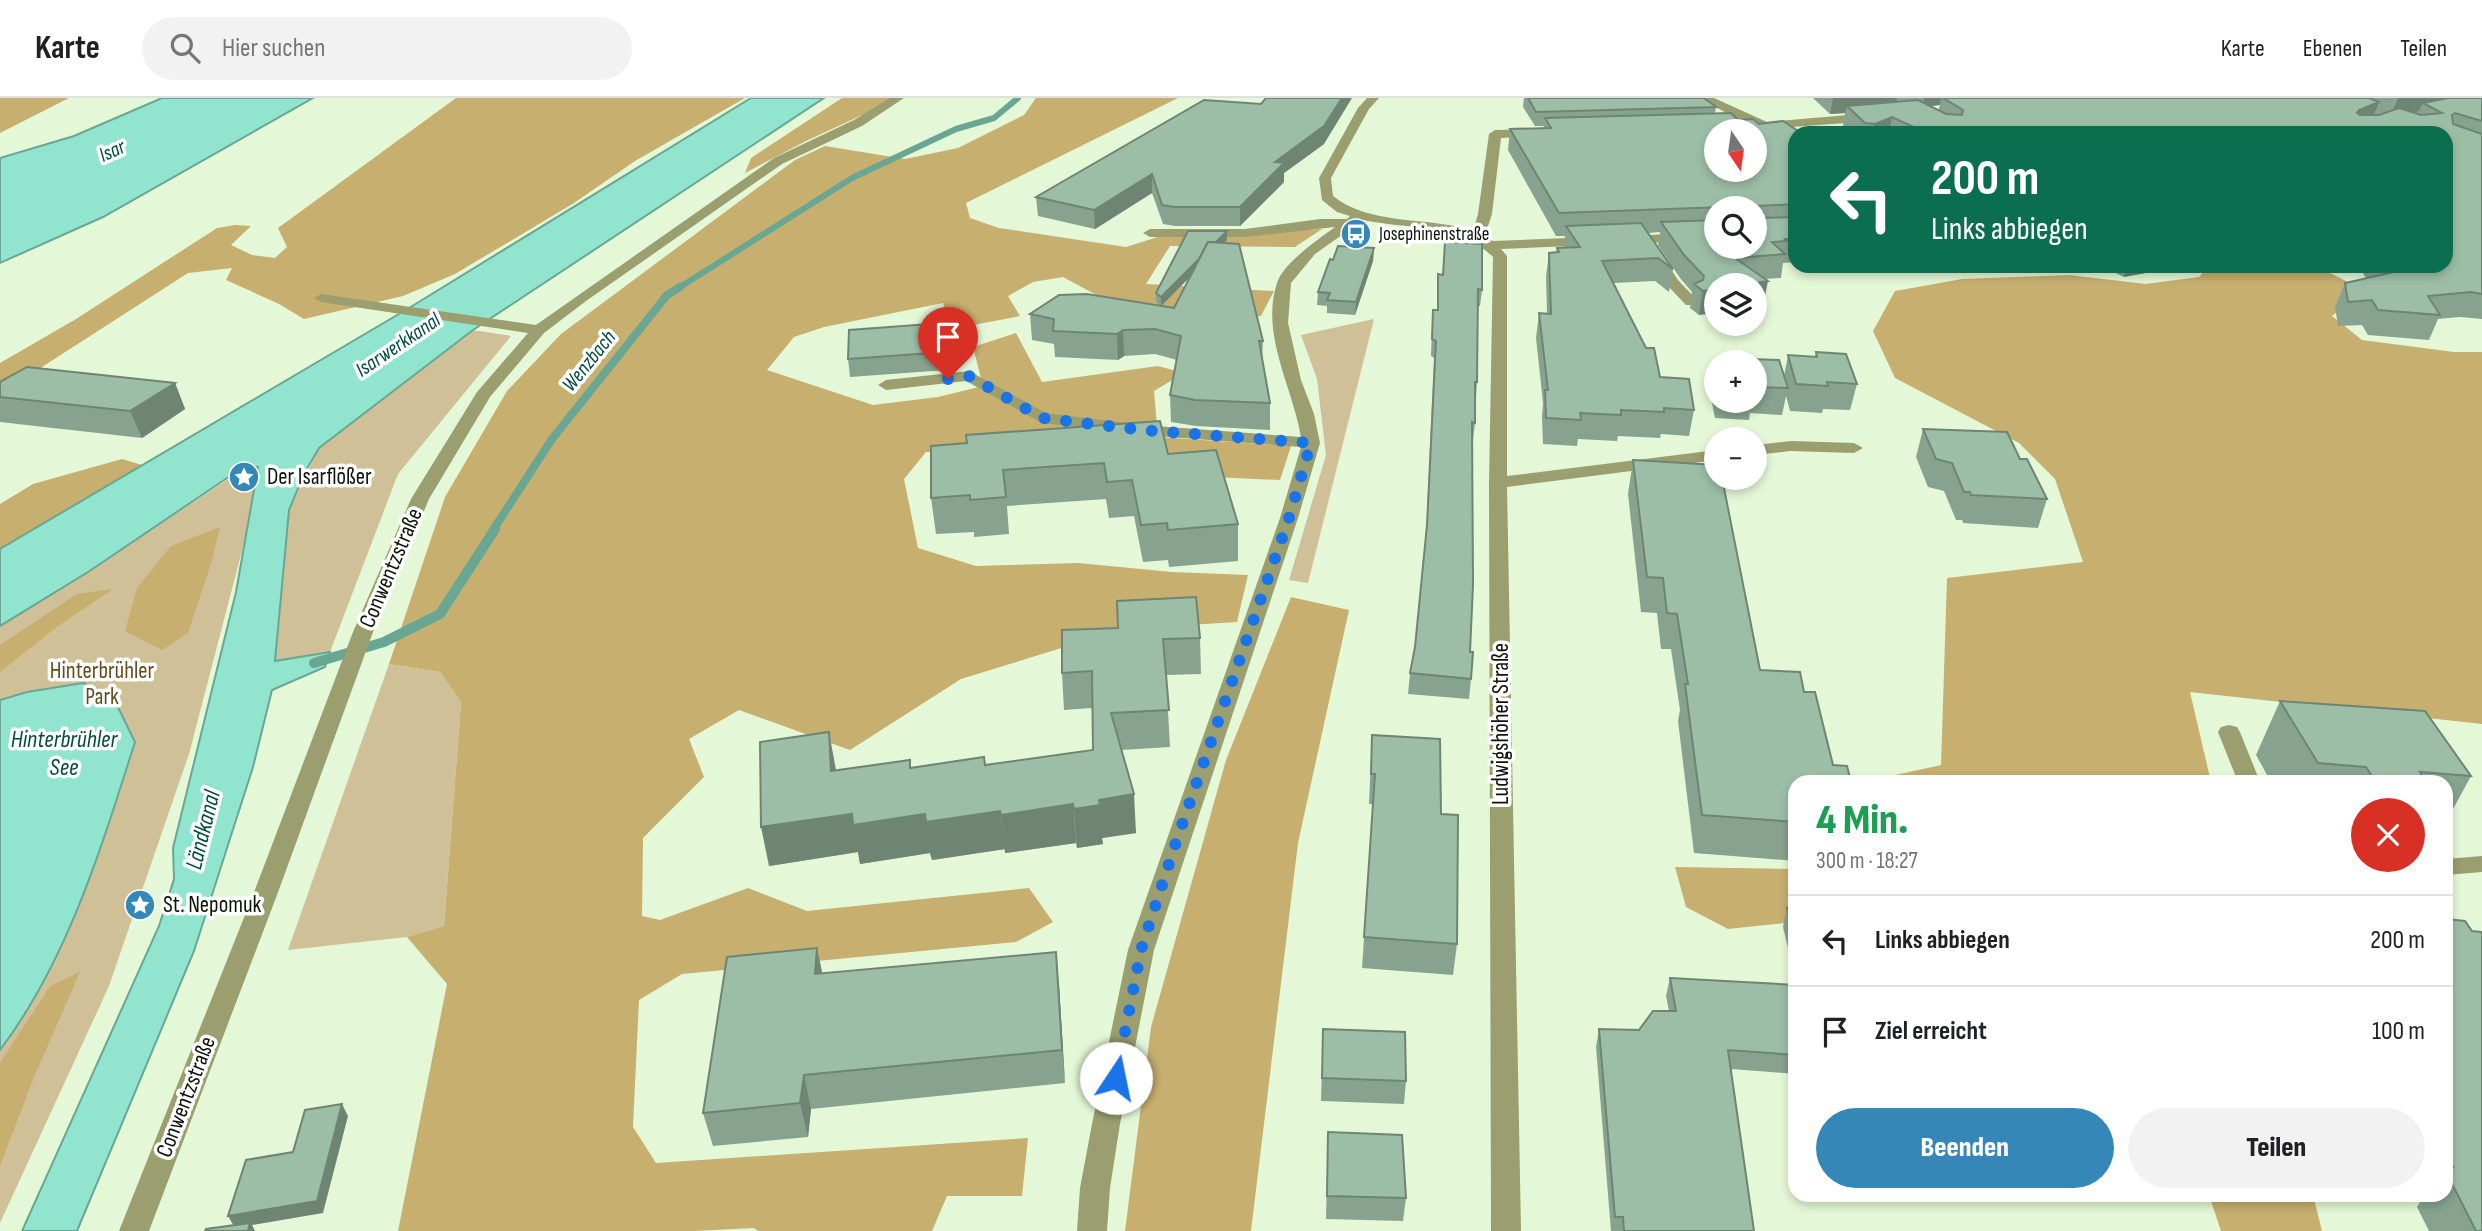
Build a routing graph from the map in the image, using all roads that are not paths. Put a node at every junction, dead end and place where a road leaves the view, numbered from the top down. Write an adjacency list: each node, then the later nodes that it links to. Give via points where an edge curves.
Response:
1 (898, 98): 18 (street, Conwentzstraße, via 858,123 778,161)
2 (1373, 98): 10 (street, via 1322,188 1329,203)
3 (1704, 98): 5 (street)
4 (1888, 116): 6 (street)
5 (1750, 119)
6 (1768, 126)
7 (1768, 127): 9 (street)
8 (1553, 133): 12 (street, via 1495,134 1485,214 1482,226)
9 (1788, 140)
10 (1357, 220): 11 (street, via 1245,233); 12 (street); 20 (street, via 1310,251 1284,282 1280,323)
11 (1150, 233)
12 (1471, 233): 15 (street)
13 (1704, 237): 14 (street)
14 (1643, 239): 15 (street); 17 (street)
15 (1494, 245): 24 (street, Ludwigshöher Straße, via 1501,263)
16 (321, 298): 18 (street)
17 (1691, 302)
18 (539, 330): 29 (street, Conwentzstraße, via 483,395 420,499 363,632)
19 (886, 385): 20 (street, via 969,376 1042,418)
20 (1311, 443): 30 (street, via 1141,950 1104,1137)
21 (1767, 449): 22 (street)
22 (1854, 449)
23 (1704, 457): 24 (street)
24 (1498, 483): 31 (street, Ludwigshöher Straße)
25 (2229, 732): 26 (street)
26 (2246, 775)
27 (2482, 864): 28 (street)
28 (2453, 866)
29 (134, 1231)
30 (1092, 1231)
31 (1506, 1231)

